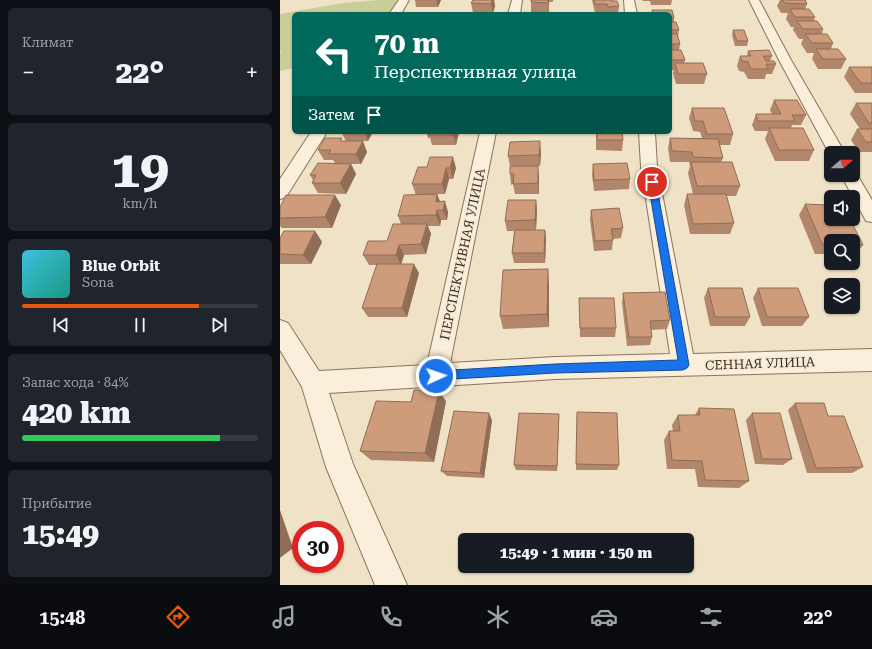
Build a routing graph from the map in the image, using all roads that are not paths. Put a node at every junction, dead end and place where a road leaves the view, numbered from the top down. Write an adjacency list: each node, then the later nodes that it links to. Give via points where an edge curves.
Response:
1 (404, 0): 5 (street)
2 (517, 0): 6 (street)
3 (628, 0): 7 (street)
4 (754, 0): 11 (street)
5 (396, 12)
6 (514, 12)
7 (631, 12)
8 (318, 134): 13 (street)
9 (488, 134): 18 (street, ПЕРСПЕКТИВНАЯ УЛИЦА)
10 (647, 134): 17 (street, via 649,167)
11 (833, 146)
12 (853, 182): 14 (street)
13 (280, 193)
14 (872, 216)
15 (280, 330): 19 (street)
16 (872, 360): 17 (street, СЕННАЯ УЛИЦА)
17 (683, 365): 18 (street, СЕННАЯ УЛИЦА, via 555,368)
18 (436, 376): 19 (street, СЕННАЯ УЛИЦА)
19 (313, 383): 20 (street, via 340,467)
20 (391, 585)

